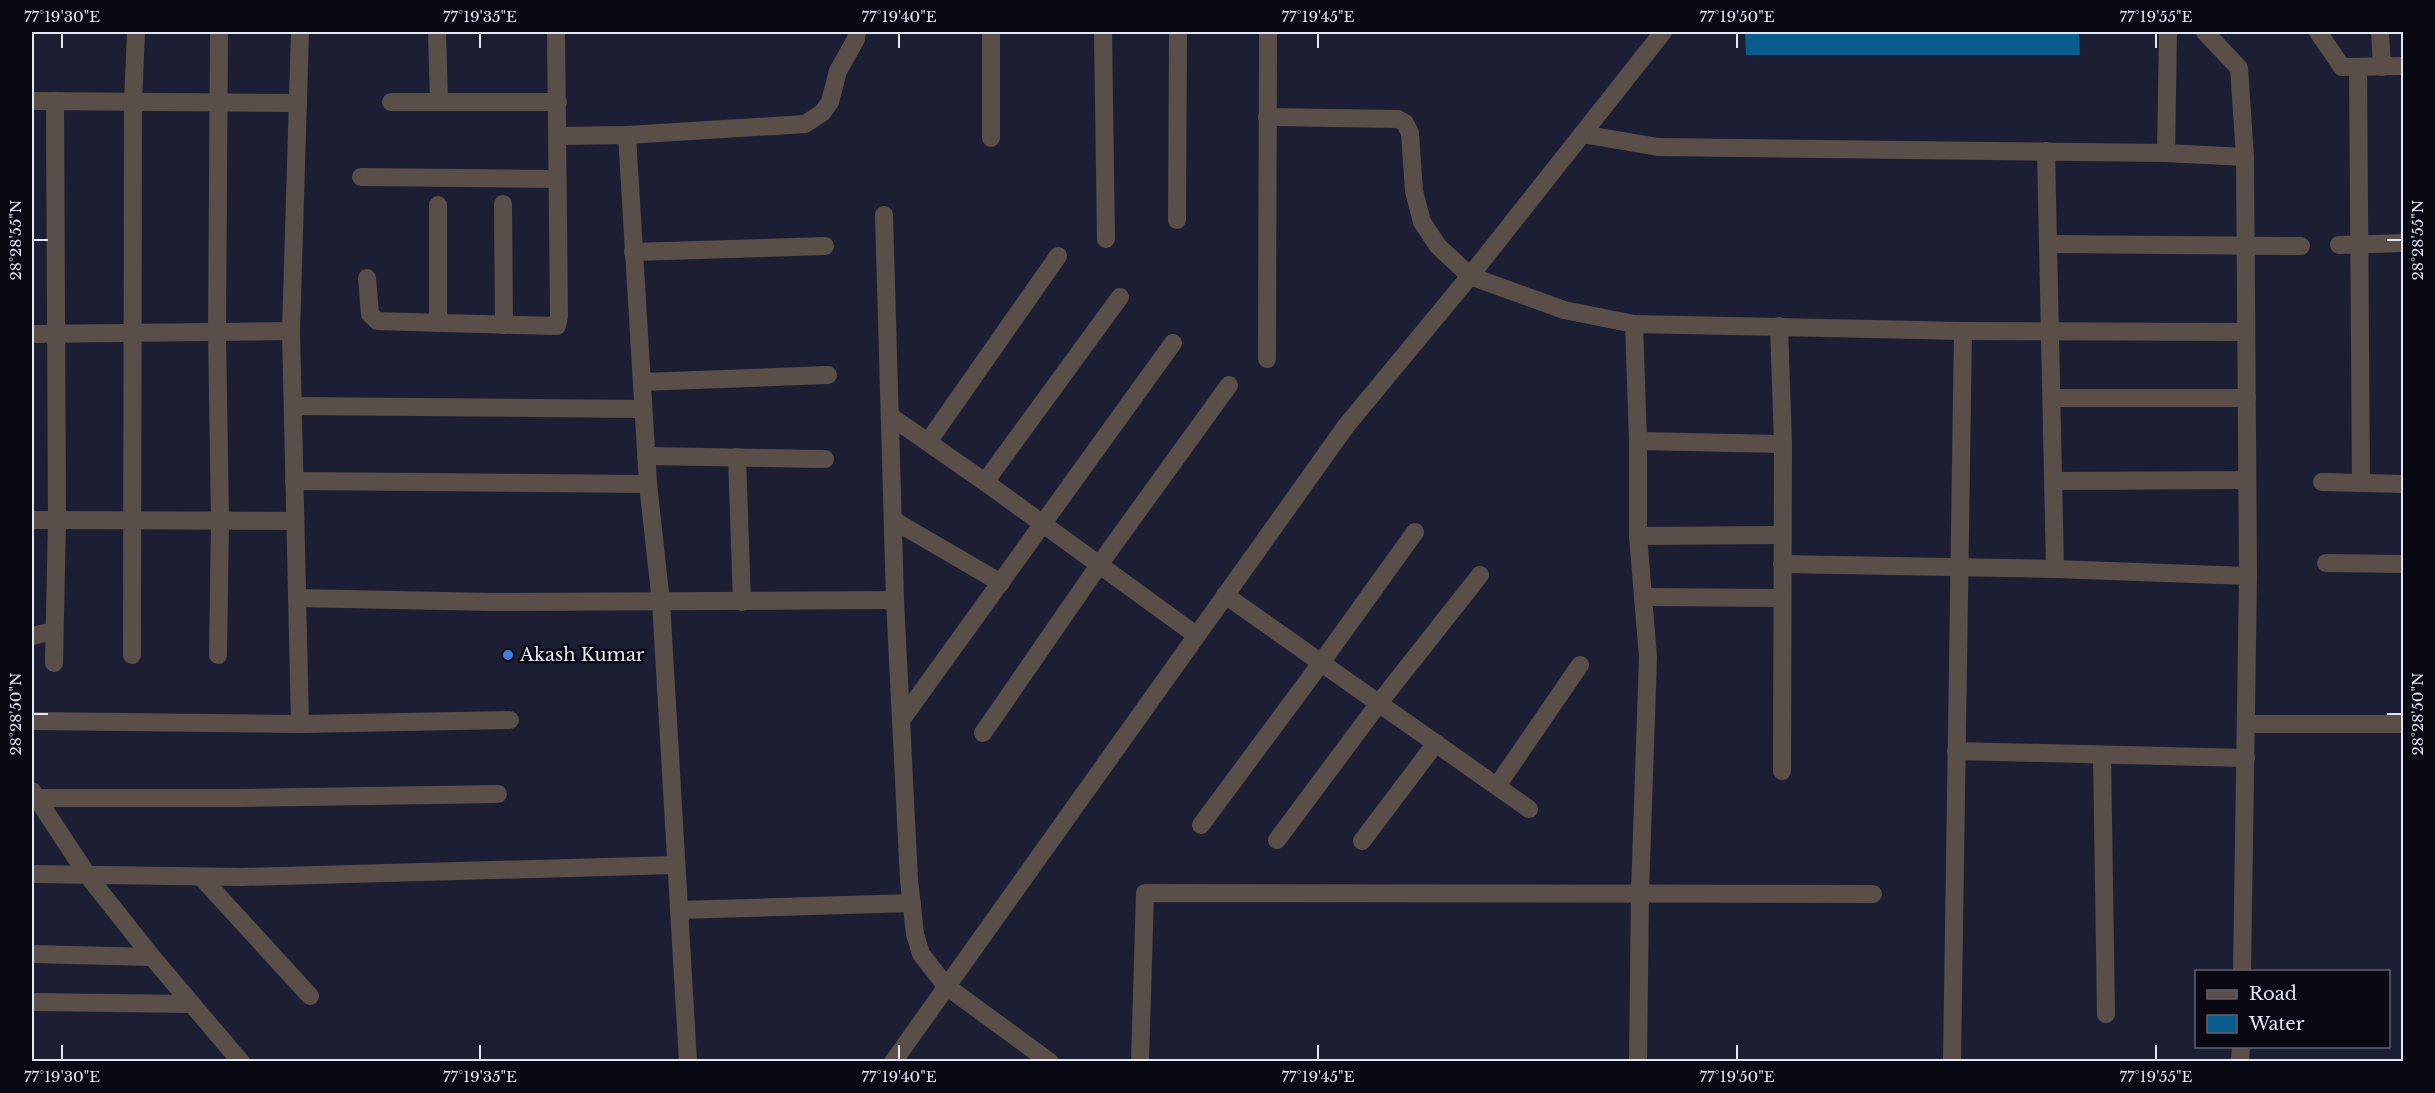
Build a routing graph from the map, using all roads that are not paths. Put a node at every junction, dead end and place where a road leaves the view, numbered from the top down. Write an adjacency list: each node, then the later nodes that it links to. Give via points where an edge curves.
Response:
1 (136, 32): 21 (street)
2 (219, 32): 25 (street)
3 (300, 32): 26 (street)
4 (437, 32): 23 (street)
5 (556, 32): 24 (street)
6 (991, 32): 31 (street)
7 (1103, 32): 41 (street)
8 (1178, 32): 40 (street)
9 (1268, 32): 27 (street)
10 (1663, 32): 28 (street)
11 (2168, 32): 33 (street)
12 (2205, 32): 34 (street, via 2239,68)
13 (2318, 32): 17 (street, via 2342,67)
14 (2380, 32): 18 (street)
15 (856, 35): 29 (street, via 838,71 830,102 805,124)
16 (2403, 66): 18 (street)
17 (2358, 67): 18 (street); 44 (street)
18 (2382, 67)
19 (32, 101): 20 (street)
20 (55, 101): 21 (street); 65 (street)
21 (133, 102): 25 (street); 63 (street)
22 (391, 102): 23 (street)
23 (439, 102): 24 (street)
24 (558, 102): 30 (street)
25 (220, 103): 26 (street); 61 (street)
26 (298, 103): 58 (street)
27 (1268, 117): 51 (street, via 1398,119 1405,123 1410,133 1414,191 1422,222 1438,246); 67 (street)
28 (1582, 134): 32 (street, via 1658,147); 51 (street)
29 (627, 135): 30 (street); 49 (street)
30 (558, 136): 36 (street)
31 (991, 138)
32 (2046, 151): 33 (street); 43 (street)
33 (2166, 153): 34 (street)
34 (2245, 157): 48 (street)
35 (361, 177): 36 (street)
36 (557, 178): 56 (street, via 558,323 555,327)
37 (503, 204): 56 (street)
38 (438, 205): 54 (street, via 438,315)
39 (885, 215): 75 (street)
40 (1177, 220)
41 (1106, 238)
42 (2403, 243): 44 (street)
43 (2049, 244): 48 (street); 60 (street)
44 (2359, 244): 45 (street); 87 (street)
45 (2338, 245)
46 (825, 246): 49 (street)
47 (2301, 246): 48 (street)
48 (2246, 247): 62 (street)
49 (633, 252): 69 (street)
50 (1058, 256): 77 (street)
51 (1470, 276): 55 (street, via 1564,310); 109 (street, via 1346,426)
52 (367, 279): 54 (street, via 370,314 377,321)
53 (1120, 297): 85 (street)
54 (442, 323): 56 (street)
55 (1634, 324): 57 (street); 76 (street)
56 (504, 325)
57 (1779, 326): 59 (street); 78 (street)
58 (291, 331): 61 (street); 73 (street)
59 (1963, 331): 60 (street); 104 (street)
60 (2051, 331): 62 (street); 71 (street)
61 (217, 332): 63 (street); 94 (street)
62 (2246, 332): 72 (street)
63 (133, 333): 65 (street); 93 (street)
64 (32, 334): 65 (street)
65 (56, 334): 91 (street)
66 (1173, 343): 96 (street)
67 (1267, 359)
68 (828, 375): 69 (street)
69 (642, 382): 74 (street)
70 (1229, 385): 103 (street)
71 (2052, 398): 72 (street); 84 (street)
72 (2247, 398): 82 (street)
73 (292, 406): 74 (street); 83 (street)
74 (643, 409): 79 (street)
75 (890, 416): 77 (street); 92 (street)
76 (1638, 441): 78 (street); 99 (street)
77 (928, 442): 85 (street)
78 (1783, 444): 98 (street)
79 (646, 456): 80 (street); 88 (street)
80 (737, 457): 81 (street); 115 (street)
81 (825, 459)
82 (2247, 480): 84 (street); 107 (street)
83 (294, 481): 88 (street); 95 (street)
84 (2054, 481): 105 (street)
85 (985, 482): 96 (street)
86 (2322, 482): 87 (street)
87 (2361, 483): 89 (street)
88 (648, 484): 114 (street)
89 (2403, 484)
90 (32, 520): 91 (street)
91 (57, 520): 93 (street); 116 (street)
92 (893, 520): 108 (street); 113 (street)
93 (133, 521): 94 (street); 119 (street)
94 (220, 521): 95 (street); 120 (street)
95 (295, 522): 111 (street)
96 (1042, 525): 103 (street); 108 (street)
97 (1415, 532): 122 (street)
98 (1782, 535): 99 (street); 100 (street)
99 (1638, 536): 110 (street)
100 (1782, 564): 104 (street); 112 (street)
101 (2326, 564): 102 (street)
102 (2403, 564)
103 (1099, 565): 117 (street); 131 (street)
104 (1959, 567): 105 (street); 133 (street)
105 (2055, 569): 107 (street)
106 (1480, 575): 124 (street)
107 (2248, 576): 129 (street)
108 (1000, 583): 125 (street)
109 (1225, 595): 117 (street); 122 (street)
110 (1643, 597): 112 (street); 148 (street, via 1648,657)
111 (297, 598): 114 (street); 128 (street)
112 (1782, 598): 136 (street)
113 (895, 600): 115 (street); 125 (street)
114 (661, 602): 115 (street); 144 (street)
115 (742, 602)
116 (54, 631): 118 (street); 121 (street)
117 (1196, 635): 155 (street)
118 (32, 636)
119 (132, 655)
120 (218, 655)
121 (54, 663)
122 (1321, 663): 124 (street); 141 (street)
123 (1580, 665): 137 (street)
124 (1379, 703): 132 (street); 142 (street)
125 (902, 719): 150 (street)
126 (510, 720): 128 (street)
127 (32, 721): 128 (street)
128 (300, 724)
129 (2246, 724): 130 (street); 135 (street)
130 (2403, 724)
131 (983, 733)
132 (1436, 743): 137 (street); 143 (street)
133 (1956, 751): 134 (street); 166 (street)
134 (2102, 755): 135 (street); 159 (street)
135 (2246, 758): 154 (street)
136 (1782, 771)
137 (1497, 786): 140 (street)
138 (34, 794): 139 (street, via 238,798); 146 (street)
139 (498, 794)
140 (1530, 809)
141 (1201, 825)
142 (1277, 840)
143 (1362, 841)
144 (676, 865): 147 (street); 151 (street)
145 (32, 874): 146 (street)
146 (88, 876): 147 (street); 153 (street)
147 (201, 877): 156 (street)
148 (1640, 892): 149 (street); 164 (street, via 1145,893); 165 (street)
149 (1873, 894)
150 (912, 903): 151 (street); 155 (street, via 921,954)
151 (679, 910): 161 (street)
152 (32, 954): 153 (street)
153 (152, 957): 158 (street)
154 (2242, 970)
155 (946, 986): 162 (street); 163 (street)
156 (310, 996)
157 (32, 1002): 158 (street)
158 (192, 1004): 160 (street)
159 (2106, 1014)
160 (240, 1062)
161 (688, 1062)
162 (892, 1062)
163 (1050, 1062)
164 (1140, 1062)
165 (1638, 1062)
166 (1952, 1062)

